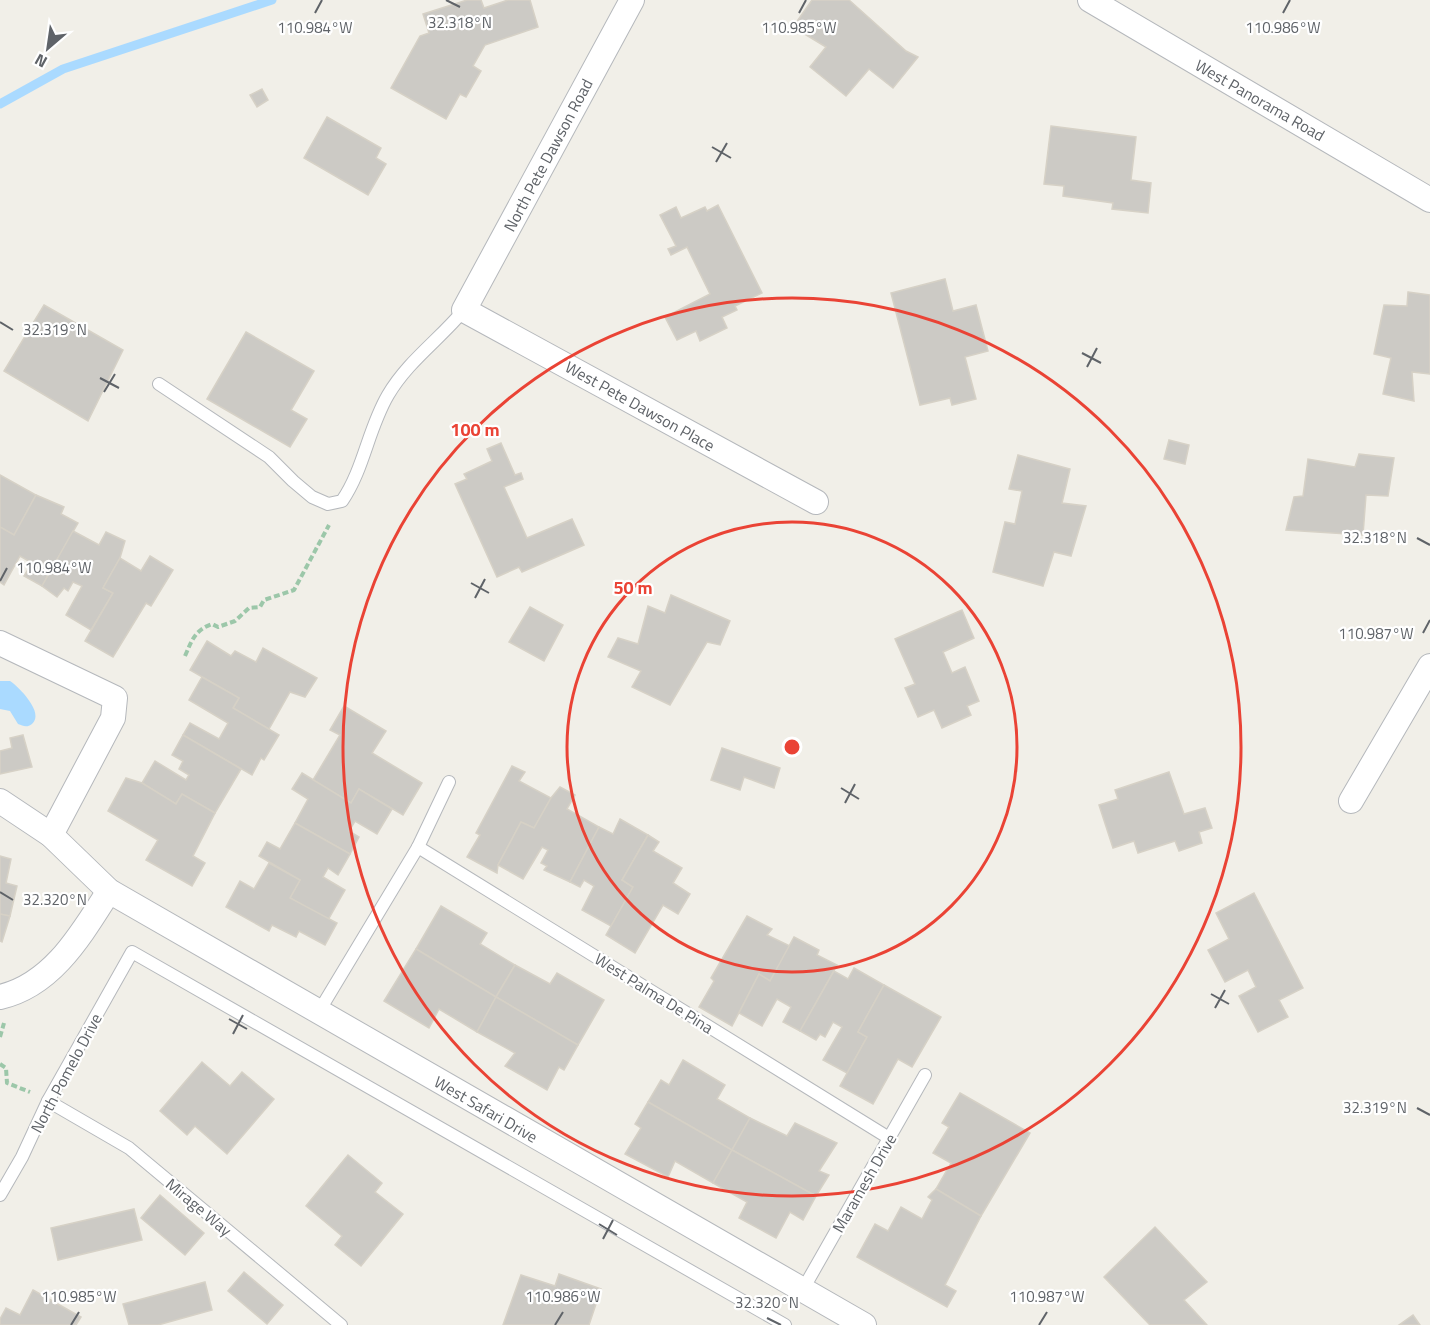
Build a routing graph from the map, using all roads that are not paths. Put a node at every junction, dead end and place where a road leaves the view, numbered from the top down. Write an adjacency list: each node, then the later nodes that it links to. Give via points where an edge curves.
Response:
1 (632, 0): 4 (street, North Pete Dawson Road)
2 (1090, 0): 3 (street, West Panorama Road)
3 (1430, 200)
4 (464, 310): 5 (lane, via 404,370 370,433 353,485 342,501 328,504 312,497 269,457); 6 (street, West Pete Dawson Place)
5 (159, 384)
6 (816, 502)
7 (0, 643): 12 (street, via 115,698 113,718)
8 (1430, 666): 11 (street)
9 (449, 782): 13 (lane)
10 (0, 801): 12 (street, West Safari Drive)
11 (1351, 801)
12 (51, 835): 14 (street, West Safari Drive)
13 (418, 847): 16 (lane); 19 (lane, West Palma De Pina)
14 (110, 891): 15 (street, via 73,946 47,973 14,994); 16 (street, West Safari Drive)
15 (0, 997)
16 (318, 1013): 21 (street, West Safari Drive)
17 (926, 1075): 19 (lane, Maramesh Drive)
18 (48, 1101): 20 (lane, North Pomelo Drive); 22 (lane, Mirage Way, via 129,1148); 23 (lane, North Pomelo Drive, via 132,952)
19 (889, 1138): 21 (lane, Maramesh Drive)
20 (0, 1195)
21 (802, 1291): 24 (street, West Safari Drive)
22 (341, 1325)
23 (784, 1325)
24 (864, 1325)

